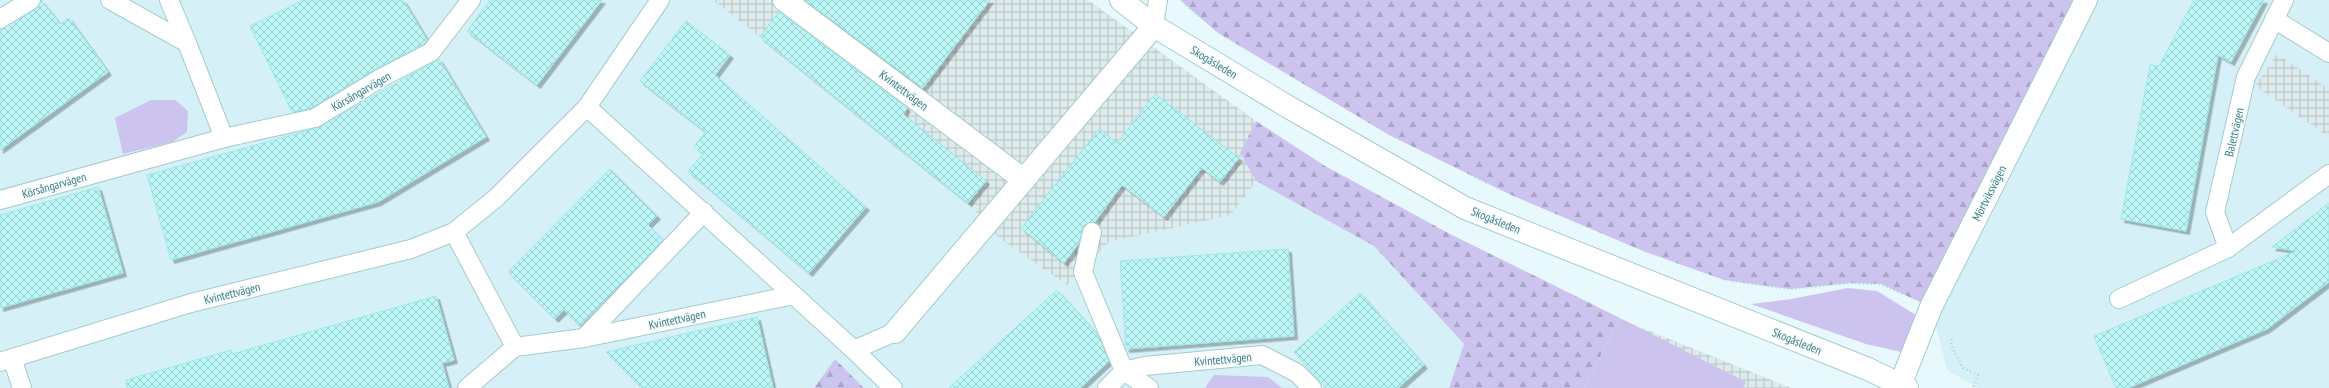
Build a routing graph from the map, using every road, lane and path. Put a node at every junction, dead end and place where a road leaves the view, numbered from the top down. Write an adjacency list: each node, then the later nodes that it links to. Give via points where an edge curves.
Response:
1 (31, 0): 13 (lane)
2 (110, 0): 16 (lane)
3 (169, 0): 16 (lane)
4 (471, 0): 19 (lane, Körsångarvägen, via 431,52 381,78 315,118)
5 (660, 0): 18 (lane, Kvintettvägen)
6 (784, 0): 22 (street, Kvintettvägen)
7 (1121, 0): 15 (street, Skogåsleden)
8 (1158, 0): 15 (lane)
9 (2086, 0): 32 (street, Mörtviksvägen)
10 (2284, 0): 14 (lane, Balettvägen)
11 (1184, 3): 12 (path)
12 (1201, 18)
13 (0, 19)
14 (2274, 19): 17 (lane); 28 (lane, Balettvägen, via 2246,77 2215,212)
15 (1154, 26): 22 (street); 39 (street, Skogåsleden, via 1290,108 1465,208 1868,369)
16 (187, 43): 19 (lane)
17 (2329, 53)
18 (587, 107): 25 (lane); 26 (lane, Kvintettvägen, via 496,198)
19 (224, 138): 24 (lane, Körsångarvägen)
20 (1467, 173): 23 (path)
21 (2329, 174): 28 (lane)
22 (1024, 180): 33 (street)
23 (1488, 184)
24 (0, 200)
25 (704, 212): 30 (lane); 34 (lane)
26 (454, 232): 35 (lane); 37 (lane, Kvintettvägen, via 411,249 191,303)
27 (1092, 232): 38 (lane, via 1084,272)
28 (2228, 248): 31 (lane)
29 (1724, 280): 32 (path, via 1790,289 1850,283 1881,284)
30 (794, 294): 34 (lane, Kvintettvägen); 36 (lane)
31 (2119, 299)
32 (1931, 307): 39 (street, Mörtviksvägen)
33 (895, 332): 36 (lane)
34 (584, 338): 35 (lane, Kvintettvägen)
35 (515, 347): 41 (lane)
36 (854, 350): 42 (lane)
37 (6, 360): 40 (lane, Kvintettvägen)
38 (1124, 371): 43 (lane); 44 (lane); 45 (lane, Kvintettvägen, via 1145,366 1262,355 1297,373)
39 (1902, 387)
40 (22, 388)
41 (467, 388)
42 (893, 388)
43 (1107, 388)
44 (1149, 388)
45 (1312, 388)

